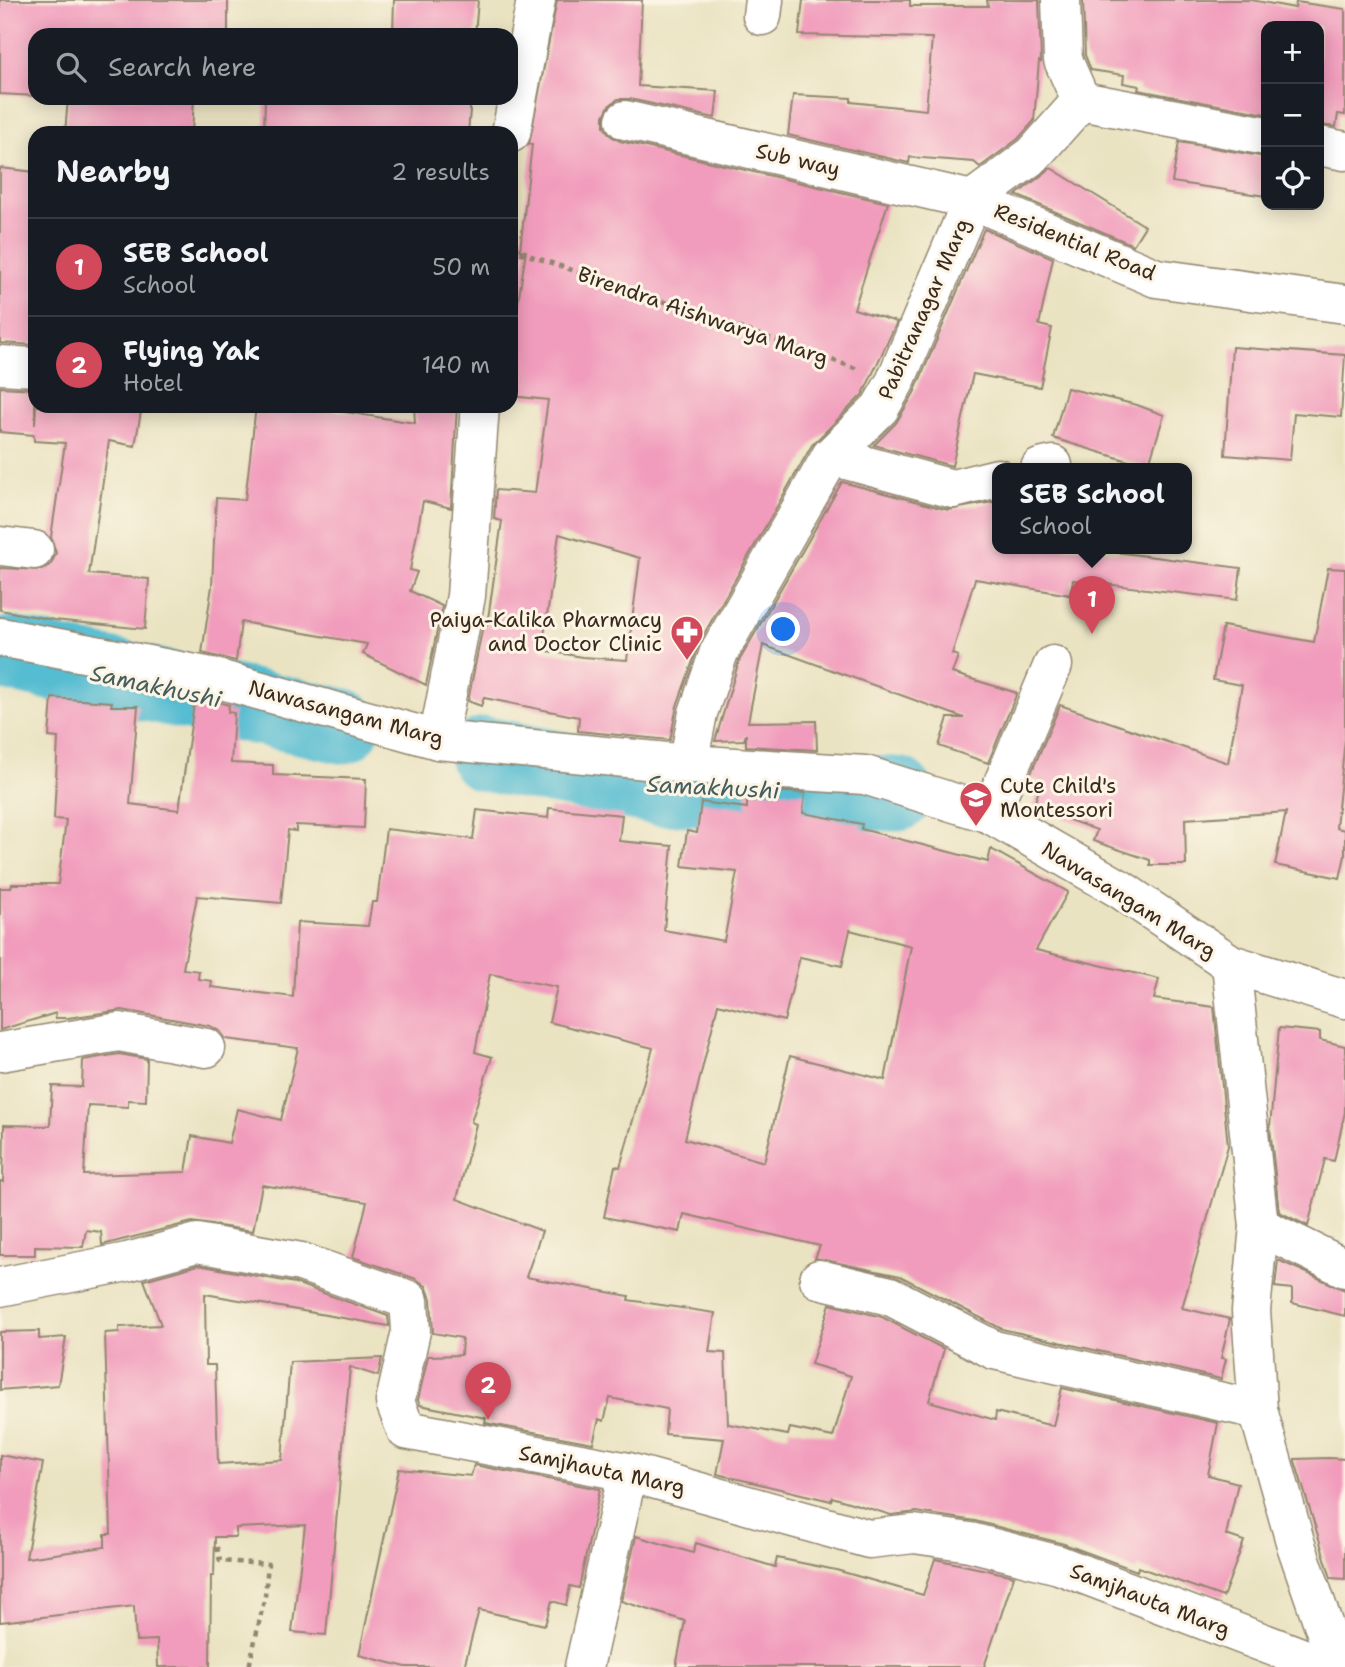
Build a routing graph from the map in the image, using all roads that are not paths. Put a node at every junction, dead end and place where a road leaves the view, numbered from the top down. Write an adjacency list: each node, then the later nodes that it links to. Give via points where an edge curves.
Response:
1 (536, 0): 3 (street)
2 (1061, 0): 4 (street, via 1063,60)
3 (518, 96)
4 (1081, 100): 8 (street); 11 (street, Pabitranagar Marg, via 1032,155)
5 (516, 105): 7 (street)
6 (625, 120): 11 (street, Sub way)
7 (512, 126)
8 (1261, 135)
9 (1324, 147): 10 (street)
10 (1345, 151)
11 (972, 200): 12 (street, Residential Road, via 1156,278); 16 (street, Pabitranagar Marg, via 895,382 880,408)
12 (1345, 304)
13 (0, 365): 14 (street)
14 (28, 367)
15 (479, 413): 20 (street, via 466,596)
16 (831, 456): 17 (street, via 953,489); 21 (street, Pabitranagar Marg, via 719,652 698,713)
17 (992, 479)
18 (0, 637): 20 (street, Nawasangam Marg, via 211,677)
19 (1053, 665): 22 (street)
20 (438, 740): 21 (street, Nawasangam Marg)
21 (688, 764): 22 (street, Nawasangam Marg, via 865,775)
22 (990, 814): 23 (street, Nawasangam Marg, via 1120,889)
23 (1231, 964): 24 (street); 27 (street, Nawasangam Marg)
24 (1345, 999)
25 (206, 1048): 26 (street, via 118,1032)
26 (0, 1052)
27 (1259, 1226): 28 (street); 31 (street, Nawasangam Marg, via 1251,1311)
28 (1345, 1268)
29 (819, 1279): 31 (street, via 890,1296 994,1350)
30 (0, 1287): 32 (street, Samjhauta Marg, via 197,1244 301,1262 409,1300 411,1331 395,1402 406,1430)
31 (1258, 1410): 35 (street, Nawasangam Marg, via 1296,1545)
32 (628, 1472): 33 (street); 34 (street, Samjhauta Marg, via 869,1539 914,1534 970,1542 1059,1565)
33 (584, 1667)
34 (1327, 1667)
35 (1338, 1667)

